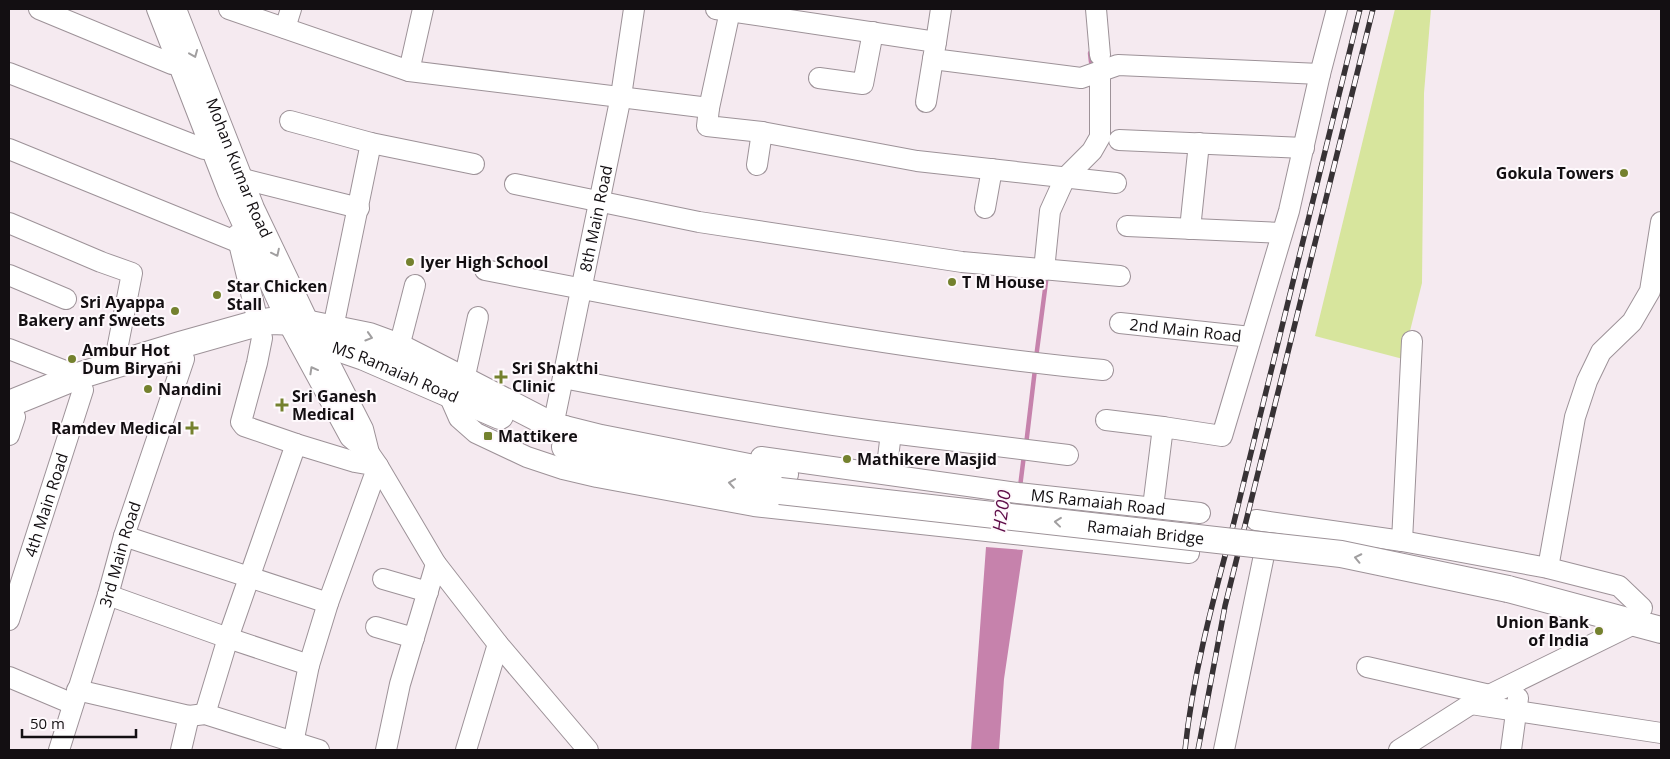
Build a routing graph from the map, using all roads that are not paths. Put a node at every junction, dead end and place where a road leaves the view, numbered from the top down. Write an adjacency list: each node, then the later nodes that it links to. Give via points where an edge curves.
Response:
1 (39, 9): 17 (street)
2 (151, 9): 17 (street)
3 (157, 9): 59 (street, via 228,192)
4 (176, 9): 37 (street, Mohan Kumar Road, one-way to 37)
5 (229, 9): 13 (street)
6 (291, 9): 13 (street)
7 (424, 9): 18 (street)
8 (634, 9): 22 (street, 8th Main Road)
9 (941, 9): 15 (street)
10 (1096, 9): 16 (street)
11 (1337, 9): 20 (street)
12 (723, 10): 14 (street); 24 (street)
13 (285, 28): 18 (street)
14 (873, 32): 15 (street); 21 (street, via 863,84)
15 (935, 51): 16 (street, via 1081,78); 23 (street)
16 (1100, 63): 20 (street); 36 (street, via 1100,137 1092,151)
17 (172, 64): 32 (street)
18 (409, 71): 22 (street)
19 (9, 73): 32 (street)
20 (1320, 74): 30 (street)
21 (819, 78)
22 (621, 96): 24 (street); 40 (street, 8th Main Road)
23 (926, 102)
24 (709, 108): 26 (street, via 707,126)
25 (290, 121): 28 (street)
26 (762, 132): 34 (street); 35 (street, via 916,161)
27 (1119, 140): 29 (street)
28 (371, 143): 33 (street); 41 (street)
29 (1199, 143): 30 (street); 46 (street)
30 (1304, 148): 47 (street)
31 (9, 149): 48 (street)
32 (204, 149): 48 (street)
33 (474, 164)
34 (757, 165)
35 (992, 169): 36 (street); 42 (street)
36 (1065, 178): 38 (street); 50 (street, via 1050,211)
37 (243, 179): 41 (street); 59 (street, Mohan Kumar Road, one-way to 59)
38 (1116, 183)
39 (515, 184): 40 (street)
40 (600, 200): 50 (street, via 699,222 962,262); 54 (street, 8th Main Road)
41 (359, 208): 59 (street)
42 (985, 208)
43 (9, 223): 65 (street, via 132,272)
44 (1661, 224): 92 (street, via 1650,291 1632,322 1601,352 1586,381 1575,417)
45 (1127, 226): 46 (street)
46 (1190, 229): 47 (street)
47 (1282, 233): 60 (street)
48 (240, 243): 58 (street)
49 (485, 270): 54 (street)
50 (1044, 270): 52 (street)
51 (9, 275): 55 (street)
52 (1120, 276)
53 (415, 285): 62 (street)
54 (580, 289): 66 (street, via 834,335); 67 (street, 8th Main Road)
55 (66, 299)
56 (478, 317): 69 (street)
57 (1120, 323): 60 (street, 2nd Main Road)
58 (260, 331): 59 (main road, MS Ramaiah Road); 64 (main road, MS Ramaiah Road); 65 (main road, MS Ramaiah Road); 75 (street, via 257,363 241,422 244,426)
59 (314, 334): 62 (main road, MS Ramaiah Road, one-way to 62, via 369,336); 69 (main road, MS Ramaiah Road, via 364,357); 77 (street, via 363,428)
60 (1251, 337): 73 (street, via 1222,436)
61 (1412, 341): 87 (street)
62 (399, 347): 69 (main road, MS Ramaiah Road)
63 (9, 349): 68 (street)
64 (184, 359): 68 (main road, MS Ramaiah Road); 86 (street, 3rd Main Road)
65 (114, 365): 68 (main road, MS Ramaiah Road)
66 (1103, 370)
67 (563, 378): 72 (street, 8th Main Road); 74 (street, via 814,424)
68 (80, 383): 70 (main road, MS Ramaiah Road); 100 (street, 4th Main Road)
69 (456, 386): 72 (main road, MS Ramaiah Road); 80 (main road, MS Ramaiah Road, one-way to 69, via 674,473 564,447); 83 (street, via 459,418 476,433 527,457 597,477)
70 (10, 419)
71 (1106, 420): 73 (street)
72 (553, 426): 78 (street, MS Ramaiah Road, via 570,426); 80 (main road, MS Ramaiah Road)
73 (1163, 427): 82 (street)
74 (891, 433): 76 (street); 79 (street)
75 (296, 444): 77 (street, via 355,462); 94 (street)
76 (1068, 455)
77 (374, 459): 91 (street); 98 (street)
78 (810, 465): 79 (street, MS Ramaiah Road); 83 (street)
79 (886, 474): 81 (street, MS Ramaiah Road)
80 (782, 482): 99 (main road, Ramaiah Bridge, bridge, via 1341,554 1509,580)
81 (1100, 501): 82 (street, MS Ramaiah Road); 88 (street)
82 (1153, 507): 84 (street, MS Ramaiah Road)
83 (804, 512): 88 (street)
84 (1200, 513)
85 (1256, 520): 87 (street)
86 (124, 536): 94 (street); 97 (street, 3rd Main Road)
87 (1402, 541): 92 (street)
88 (1094, 543): 89 (street)
89 (1190, 553)
90 (1264, 555): 122 (street)
91 (436, 564): 96 (street); 105 (street)
92 (1548, 568): 99 (street, via 1619,586)
93 (1396, 573): 99 (street, via 1574,613)
94 (249, 576): 98 (street); 103 (street)
95 (382, 579): 96 (street)
96 (428, 592): 104 (street)
97 (108, 595): 103 (street); 111 (street, 3rd Main Road)
98 (328, 603): 106 (street)
99 (1641, 618): 102 (main road); 109 (street)
100 (9, 620)
101 (376, 627): 104 (street)
102 (1661, 630)
103 (228, 638): 106 (street); 114 (street)
104 (414, 638): 120 (street)
105 (498, 644): 117 (street); 121 (street)
106 (309, 665): 116 (street)
107 (1367, 667): 110 (street)
108 (9, 677): 111 (street)
109 (1523, 678): 110 (street); 113 (street)
110 (1490, 695): 112 (street)
111 (75, 696): 114 (street); 118 (street, 3rd Main Road)
112 (1472, 704): 113 (street); 123 (street)
113 (1516, 711): 115 (street); 124 (street)
114 (197, 715): 116 (street); 119 (street)
115 (1661, 733)
116 (305, 747)
117 (580, 747)
118 (59, 750)
119 (181, 750)
120 (386, 750)
121 (468, 750)
122 (1224, 750)
123 (1399, 750)
124 (1511, 750)

